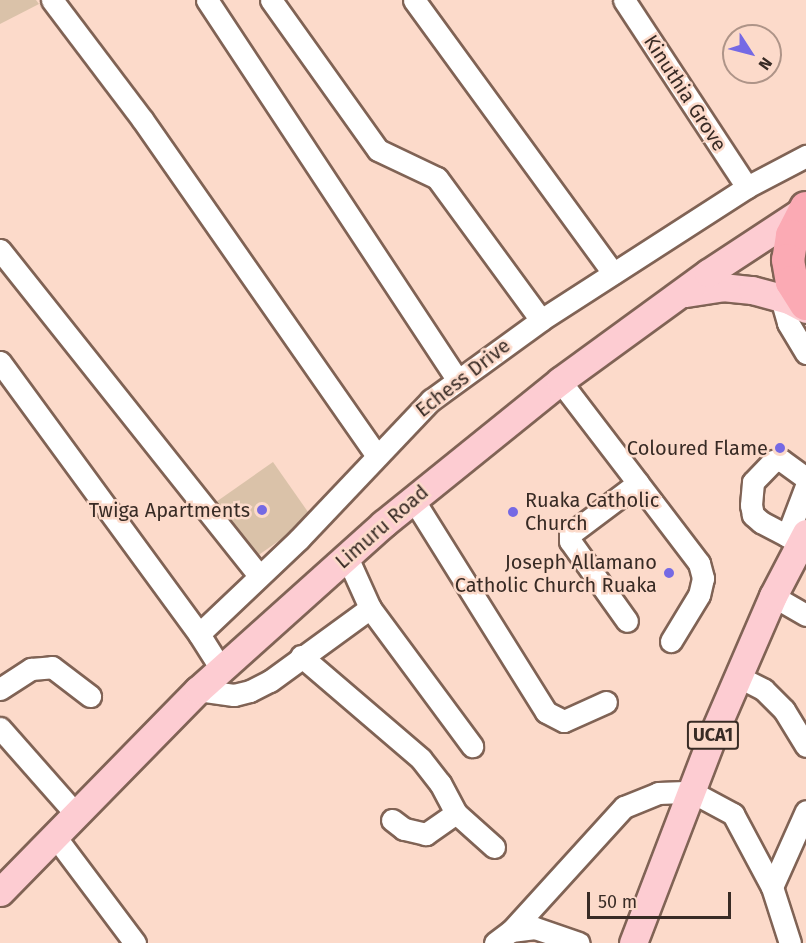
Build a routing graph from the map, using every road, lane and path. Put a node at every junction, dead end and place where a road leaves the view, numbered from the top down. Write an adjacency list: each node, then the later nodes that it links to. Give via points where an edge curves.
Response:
1 (52, 0): 18 (street, via 142,119)
2 (207, 0): 16 (street)
3 (271, 0): 13 (street, via 378,150 437,178)
4 (414, 0): 10 (street)
5 (624, 0): 7 (street, Kinuthia Grove)
6 (806, 156): 7 (street, Echess Drive)
7 (747, 187): 10 (street, Echess Drive)
8 (805, 209): 11 (main road, Limuru Road, via 708,273); 12 (highway, via 792,236 788,260)
9 (0, 250): 26 (street)
10 (614, 273): 13 (street, Echess Drive)
11 (686, 293): 12 (main road, via 722,287); 17 (main road, Limuru Road)
12 (798, 304): 14 (street, via 788,323)
13 (541, 320): 16 (street, Echess Drive)
14 (806, 353)
15 (0, 362): 31 (street)
16 (457, 379): 18 (street, Echess Drive)
17 (560, 381): 20 (street); 22 (main road, Limuru Road)
18 (376, 455): 26 (street, Echess Drive)
19 (806, 478): 24 (street, via 781,460 764,466 753,482 753,515)
20 (638, 483): 30 (street, via 570,534 570,541); 32 (street, via 699,563 703,578 699,595)
21 (806, 486): 23 (street)
22 (413, 499): 25 (main road, Limuru Road); 39 (street, via 546,712 564,721)
23 (801, 511): 24 (street)
24 (798, 537): 27 (main road, UCA1)
25 (347, 556): 28 (street); 34 (main road, Limuru Road)
26 (259, 576): 31 (street, Echess Drive)
27 (773, 596): 29 (street); 35 (main road, UCA1)
28 (370, 608): 33 (street); 41 (street)
29 (806, 615)
30 (627, 621)
31 (200, 634): 34 (street)
32 (671, 641)
33 (301, 656): 37 (street, via 270,681 250,691 234,695); 46 (street, via 421,759)
34 (221, 669): 37 (main road, Limuru Road)
35 (739, 677): 42 (street, via 764,690 784,710); 43 (main road, UCA1)
36 (0, 689): 38 (street, via 31,669 52,667)
37 (198, 690): 45 (main road, Limuru Road)
38 (90, 696)
39 (606, 702)
40 (0, 728): 45 (street)
41 (472, 746)
42 (806, 746)
43 (692, 792): 51 (street, via 733,814); 52 (street, via 658,793 624,807); 55 (main road, UCA1)
44 (806, 811): 51 (street)
45 (75, 813): 48 (main road, Limuru Road)
46 (456, 813): 47 (street, via 426,834 404,830); 49 (street)
47 (392, 820)
48 (54, 835): 50 (main road, Limuru Road); 53 (street)
49 (494, 847)
50 (2, 885)
51 (772, 887): 56 (street)
52 (503, 937): 54 (street, via 535,928)
53 (135, 943)
54 (579, 943)
55 (633, 943)
56 (790, 943)

